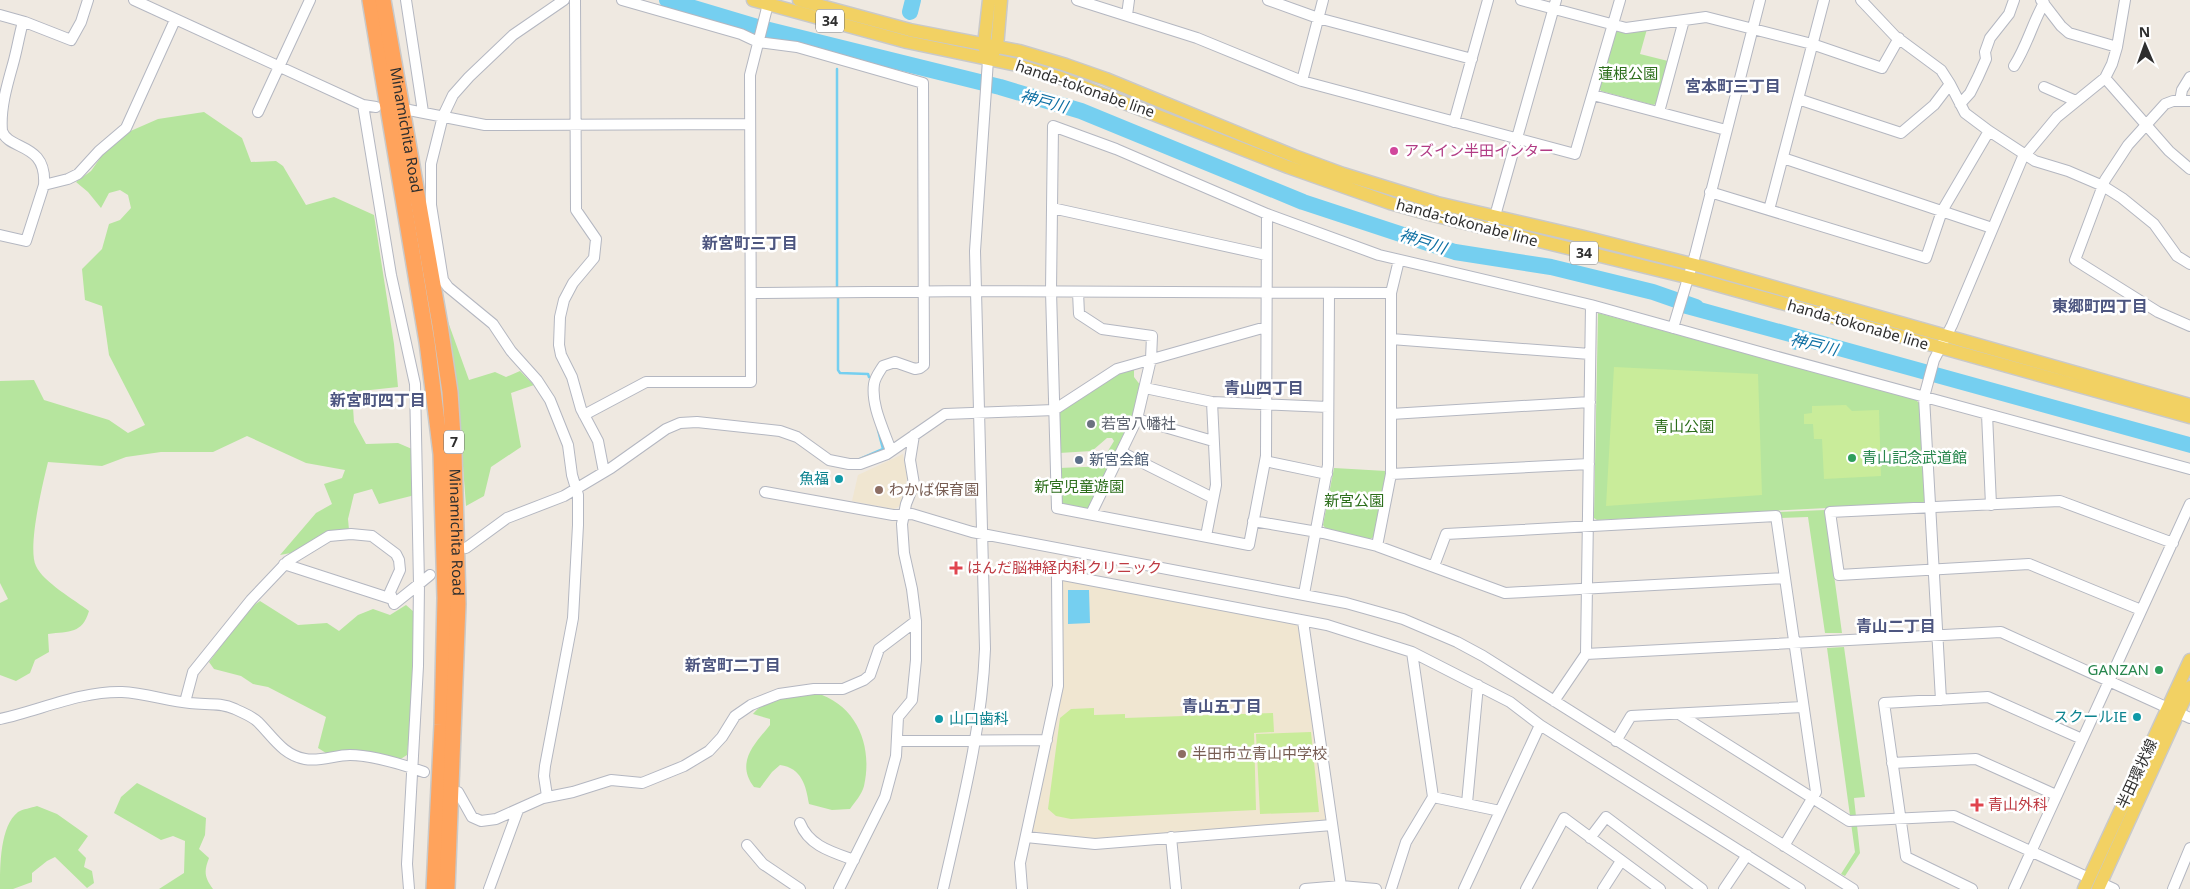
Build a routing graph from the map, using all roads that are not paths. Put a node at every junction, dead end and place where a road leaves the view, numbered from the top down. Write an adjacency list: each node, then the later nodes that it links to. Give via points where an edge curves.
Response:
1 (88, 0): 34 (street, via 71,40)
2 (134, 0): 32 (street)
3 (310, 0): 45 (street)
4 (370, 0): 205 (highway, Minamichita Road / 7, via 427,342 440,454 445,598)
5 (383, 0): 206 (highway, Minamichita Road / 7, via 450,392 458,604)
6 (406, 0): 60 (street)
7 (564, 0): 62 (street, via 513,35 469,77 453,95)
8 (575, 0): 65 (street)
9 (622, 0): 38 (street)
10 (753, 0): 28 (main road, handa-tokonabe line / 34)
11 (799, 0): 40 (main road, handa-tokonabe line / 34, via 910,30)
12 (989, 0): 40 (main road)
13 (1001, 0): 40 (main road)
14 (1077, 0): 30 (street)
15 (1129, 0): 30 (street)
16 (1268, 0): 31 (street)
17 (1323, 0): 31 (street)
18 (1488, 0): 42 (street)
19 (1521, 0): 27 (street)
20 (1620, 0): 35 (street)
21 (1760, 0): 36 (street)
22 (1824, 0): 39 (street)
23 (1861, 0): 37 (street)
24 (2014, 0): 56 (street, via 1990,38 1986,59 1970,93)
25 (2125, 0): 41 (street)
26 (2045, 3): 41 (street, via 2069,33); 44 (street, via 2034,21 2024,52)
27 (1555, 4): 35 (street); 69 (street)
28 (766, 9): 38 (street); 43 (main road, handa-tokonabe line / 34)
29 (0, 16): 34 (street)
30 (1128, 16): 48 (street, via 1197,38)
31 (1318, 18): 42 (street); 48 (street)
32 (175, 20): 45 (street); 73 (street, via 126,128 78,174)
33 (1684, 20): 35 (street, via 1626,28); 36 (street, via 1706,17); 61 (street)
34 (23, 22): 73 (street, via 0,107 2,130 6,137 38,157 45,176)
35 (1613, 24): 51 (street)
36 (1753, 29): 39 (street); 67 (street)
37 (1899, 38): 39 (street, via 1882,68); 49 (street, via 1941,70)
38 (758, 39): 66 (street, via 750,75); 90 (street, via 923,83)
39 (1812, 44): 52 (street)
40 (990, 46): 43 (main road); 80 (main road, handa-tokonabe line / 34, via 1019,51 1106,79 1343,174)
41 (2117, 47): 47 (street)
42 (1472, 59): 63 (street)
43 (988, 60): 80 (main road, handa-tokonabe line / 34, via 1017,65 1103,93 1339,186 1434,216); 88 (street)
44 (2014, 66)
45 (280, 67): 55 (street); 59 (street)
46 (2190, 77): 54 (street, via 2182,90)
47 (2105, 78): 53 (street); 64 (street)
48 (1302, 82): 63 (street)
49 (1950, 84): 52 (street, via 1934,105 1901,133); 56 (street)
50 (2044, 87): 53 (street)
51 (1593, 95): 61 (street); 69 (street, via 1575,154)
52 (1798, 99): 71 (street)
53 (2076, 101): 70 (street, via 2057,117)
54 (2185, 101): 64 (street, via 2165,104)
55 (362, 104): 57 (street); 150 (street, via 391,275 416,384)
56 (1960, 104): 68 (street, via 1965,113)
57 (376, 107)
58 (409, 110): 60 (street)
59 (258, 112)
60 (423, 112): 62 (street)
61 (1659, 112): 67 (street)
62 (443, 116): 65 (street, via 486,125); 129 (street, via 431,164 431,205 443,280 493,324 550,400 568,446)
63 (1454, 122): 69 (street)
64 (2146, 123): 72 (street, via 2169,151); 74 (street, via 2115,163)
65 (577, 124): 66 (street); 116 (street, via 576,210 596,239 594,258 573,283 564,300 559,351 572,377)
66 (750, 124): 95 (street)
67 (1726, 130): 75 (street)
68 (1989, 131): 70 (street); 78 (street)
69 (1516, 139): 80 (street)
70 (2025, 155): 74 (street); 81 (street)
71 (1782, 158): 77 (street); 78 (street)
72 (2190, 169)
73 (44, 185): 82 (street, via 26,241)
74 (2103, 186): 85 (street, via 2139,210 2154,224 2177,256); 98 (street, via 2075,260 2158,312)
75 (1710, 192): 77 (street); 86 (street)
76 (1052, 208): 79 (street, via 1053,126 1116,149); 83 (street); 89 (street)
77 (1769, 210): 78 (street, via 1926,258)
78 (1942, 211): 81 (street)
79 (1267, 214): 83 (street); 84 (street)
80 (1492, 223): 86 (main road, handa-tokonabe line / 34, via 1584,236); 87 (main road, handa-tokonabe line / 34)
81 (1992, 228): 100 (street)
82 (0, 235)
83 (1266, 255): 92 (street)
84 (1399, 260): 94 (street); 96 (street)
85 (2190, 264)
86 (1692, 265): 87 (street); 100 (main road, handa-tokonabe line / 34)
87 (1688, 278): 97 (street); 102 (main road, handa-tokonabe line / 34)
88 (975, 291): 89 (street); 90 (street); 113 (street)
89 (1051, 291): 91 (street); 112 (street)
90 (924, 292): 95 (street); 121 (street, via 924,365 916,369 895,362 883,366 874,384 878,416)
91 (1078, 292): 92 (street); 104 (street, via 1079,314 1102,329 1152,336)
92 (1266, 293): 93 (street); 99 (street)
93 (1329, 293): 94 (street); 111 (street)
94 (1391, 293): 101 (street)
95 (751, 294): 116 (street, via 751,382 646,382)
96 (1591, 305): 97 (street); 103 (street)
97 (1674, 323): 106 (street)
98 (2190, 326)
99 (1266, 327): 104 (street); 109 (street)
100 (1946, 336): 102 (street); 110 (main road, handa-tokonabe line / 34)
101 (1391, 339): 103 (street); 114 (street)
102 (1940, 348): 106 (street); 117 (main road, handa-tokonabe line / 34)
103 (1590, 354): 108 (street)
104 (1151, 359): 105 (street); 112 (street, via 1116,369)
105 (1145, 388): 107 (street); 118 (street)
106 (1925, 393): 115 (street); 134 (street)
107 (1212, 402): 109 (street); 120 (street)
108 (1590, 402): 114 (street); 124 (street)
109 (1266, 404): 111 (street); 123 (street)
110 (2190, 405)
111 (1328, 407): 127 (street)
112 (1054, 410): 113 (street); 136 (street, via 1056,508)
113 (979, 412): 119 (street, via 945,414); 140 (street)
114 (1391, 414): 128 (street)
115 (1986, 414): 125 (street); 133 (street)
116 (584, 415): 126 (street, via 598,441)
117 (2190, 417)
118 (1138, 419): 120 (street); 122 (street)
119 (914, 435): 121 (street); 135 (street, via 910,460 914,484)
120 (1213, 441): 131 (street, via 1216,484)
121 (891, 451): 126 (street, via 869,462 849,464 830,460 797,437 780,430 688,422 672,425)
122 (1121, 452): 131 (street); 136 (street)
123 (1265, 461): 127 (street); 137 (street)
124 (1590, 464): 128 (street); 138 (street)
125 (2190, 469)
126 (604, 472): 129 (street)
127 (1327, 474): 139 (street)
128 (1391, 474): 143 (street)
129 (576, 488): 144 (street, via 507,518); 183 (street, via 578,525 572,618 545,766)
130 (766, 492): 135 (street, via 893,515)
131 (1213, 498): 141 (street)
132 (2190, 504): 142 (street)
133 (1991, 505): 134 (street); 142 (street, via 2060,501)
134 (1930, 507): 147 (street); 147 (street, via 1830,512 1839,575)
135 (904, 514): 140 (street); 155 (street, via 904,553)
136 (1091, 514): 141 (street)
137 (1253, 520): 139 (street); 141 (street, via 1249,545)
138 (1589, 526): 146 (street, via 1446,534); 149 (street, via 1776,516); 151 (street)
139 (1316, 532): 143 (street); 152 (street)
140 (982, 533): 152 (street); 176 (street, via 984,688)
141 (1206, 536)
142 (2172, 543): 154 (street)
143 (1377, 546): 146 (street)
144 (466, 548)
145 (284, 564): 153 (street); 153 (street, via 329,536 372,536 399,560 400,570 390,592); 167 (street, via 193,672)
146 (1434, 566): 151 (street, via 1505,594)
147 (1933, 570): 154 (street, via 2029,564); 157 (street)
148 (430, 576): 150 (street)
149 (1785, 578): 151 (street); 158 (street)
150 (419, 584): 153 (street, via 394,604); 179 (street)
151 (1587, 589): 160 (street)
152 (1304, 594): 166 (street, via 1374,610 1430,630 1483,656)
153 (392, 600)
154 (2142, 610): 162 (street)
155 (916, 621): 175 (street, via 912,700 898,717); 183 (street, via 879,649 870,675 854,686 843,690 814,689 780,694 751,705 735,716 709,751 642,784 611,780)
156 (1303, 621): 159 (street, via 1327,625); 174 (street, via 1057,576 1058,686); 191 (street)
157 (1937, 635): 158 (street); 162 (street, via 2001,632); 165 (street)
158 (1794, 643): 160 (street); 168 (street)
159 (1412, 652): 163 (street); 184 (street)
160 (1586, 654): 166 (street)
161 (2190, 660): 169 (main road, 半田環状線)
162 (2109, 681): 169 (street); 173 (street)
163 (1478, 686): 172 (street, via 1510,702); 186 (street)
164 (2190, 687): 169 (main road, 半田環状線)
165 (1941, 700): 173 (street, via 1988,697); 178 (street, via 1884,703)
166 (1554, 701): 177 (street)
167 (185, 702): 171 (street, via 124,692 100,693); 179 (street, via 216,704 238,710 258,723 287,752 304,759 353,755)
168 (1803, 707): 170 (street); 185 (street, via 1816,792)
169 (2179, 713): 202 (main road, 半田環状線)
170 (1679, 714): 177 (street, via 1631,716); 185 (street)
171 (0, 719)
172 (1540, 725): 188 (street); 199 (street)
173 (2082, 739): 182 (street)
174 (1047, 740): 176 (street); 192 (street)
175 (897, 741): 176 (street); 200 (street, via 885,797)
176 (976, 741): 210 (street)
177 (1616, 741): 196 (street)
178 (1892, 764): 182 (street, via 1976,759); 189 (street)
179 (413, 768): 180 (street); 204 (street, via 407,864)
180 (424, 772)
181 (458, 792): 187 (street, via 476,820 496,820)
182 (2056, 795): 197 (street)
183 (547, 796): 187 (street)
184 (1433, 797): 186 (street); 215 (street, via 1406,842)
185 (1814, 799): 189 (street, via 1849,821); 196 (street)
186 (1467, 803): 188 (street)
187 (518, 810): 207 (street)
188 (1500, 811): 216 (street)
189 (1900, 819): 197 (street, via 1954,816); 224 (street, via 1906,857)
190 (800, 823): 200 (street, via 809,840)
191 (1332, 826): 193 (street); 203 (street)
192 (1026, 837): 193 (street, via 1095,844); 211 (street, via 1020,863)
193 (1172, 837): 212 (street)
194 (1590, 838): 201 (street); 217 (street, via 1564,818); 220 (street, via 1606,817)
195 (746, 846): 208 (street, via 763,864)
196 (1784, 846): 223 (street)
197 (2032, 851): 202 (street); 225 (street)
198 (2189, 854): 227 (street)
199 (1747, 856): 221 (street); 222 (street)
200 (854, 860): 209 (street)
201 (1621, 861): 218 (street); 219 (street)
202 (2093, 885): 226 (street)
203 (1341, 886): 213 (street); 214 (street)
204 (409, 889)
205 (434, 889)
206 (447, 889)
207 (489, 889)
208 (800, 889)
209 (839, 889)
210 (943, 889)
211 (1022, 889)
212 (1176, 889)
213 (1306, 889)
214 (1376, 889)
215 (1391, 889)
216 (1464, 889)
217 (1526, 889)
218 (1603, 889)
219 (1660, 889)
220 (1702, 889)
221 (1724, 889)
222 (1800, 889)
223 (1853, 889)
224 (1972, 889)
225 (2014, 889)
226 (2114, 889)
227 (2173, 889)

